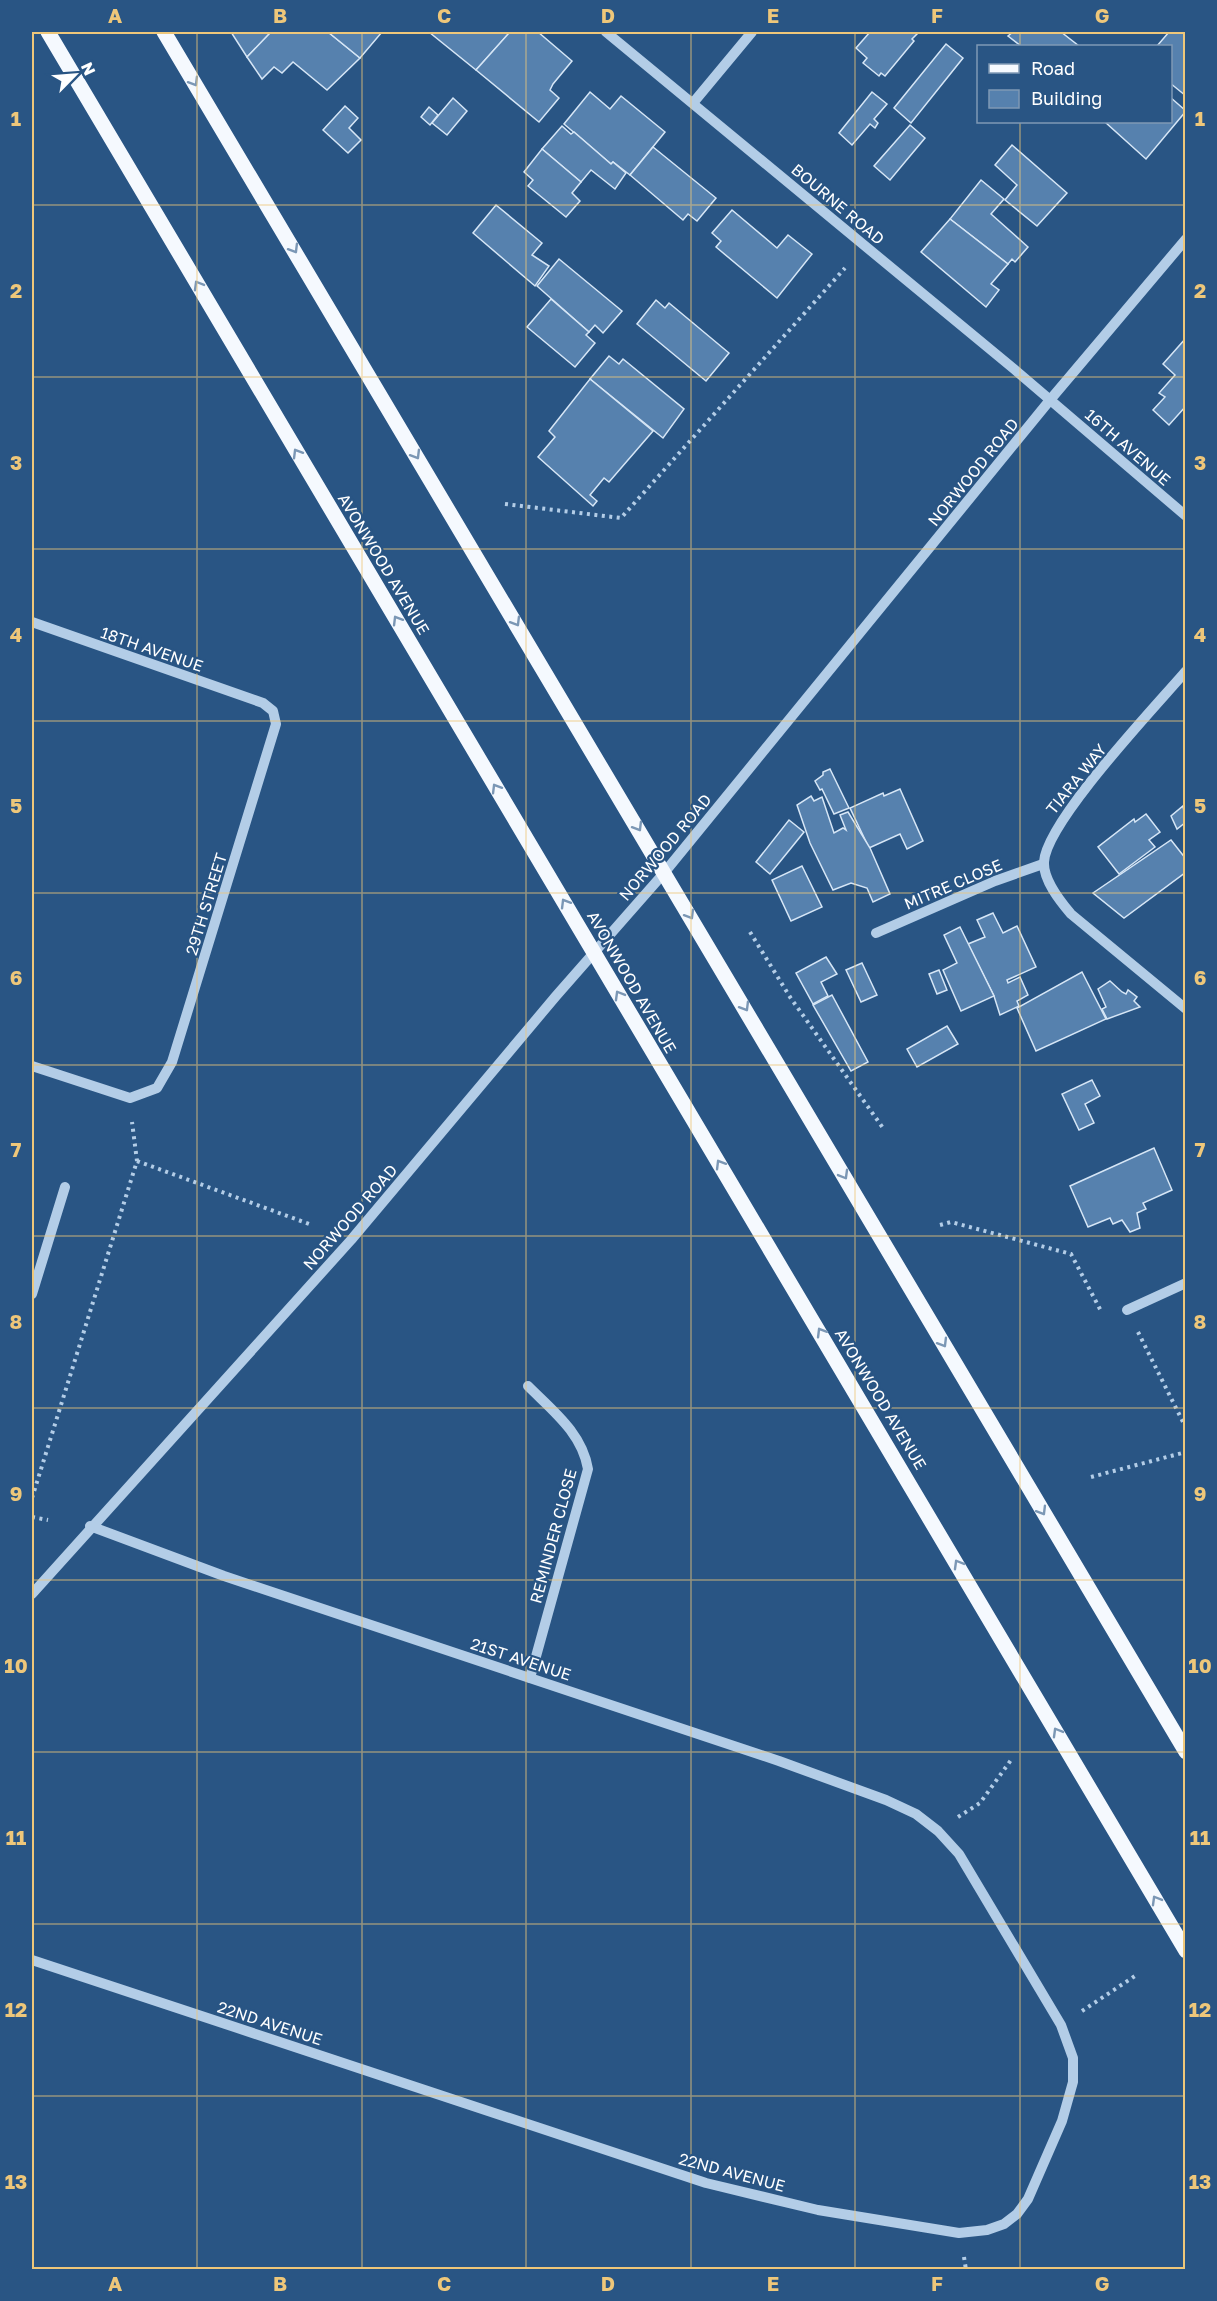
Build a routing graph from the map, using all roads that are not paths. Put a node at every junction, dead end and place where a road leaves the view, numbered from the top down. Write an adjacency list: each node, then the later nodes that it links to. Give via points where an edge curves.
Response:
1 (48, 32): 15 (main road, AVONWOOD AVENUE, one-way to 1)
2 (164, 32): 13 (main road, one-way to 13)
3 (606, 32): 5 (street, BOURNE ROAD)
4 (752, 32): 5 (street)
5 (693, 103): 7 (street, BOURNE ROAD)
6 (1185, 239): 7 (street, NORWOOD ROAD)
7 (1050, 400): 8 (street, 16TH AVENUE); 13 (street, NORWOOD ROAD)
8 (1185, 516)
9 (32, 622): 11 (street, 18TH AVENUE)
10 (1185, 671): 12 (street, TIARA WAY, via 1062,818 1047,846)
11 (263, 704): 17 (street, 29TH STREET, via 276,716 275,732 172,1062 157,1088 130,1098)
12 (1043, 864): 14 (street, MITRE CLOSE); 16 (street, via 1058,899 1071,914)
13 (664, 873): 15 (street, NORWOOD ROAD); 26 (main road, one-way to 26)
14 (876, 933)
15 (595, 953): 23 (street, NORWOOD ROAD, via 351,1240); 28 (main road, AVONWOOD AVENUE, one-way to 15)
16 (1185, 1009)
17 (32, 1066)
18 (65, 1187): 20 (street)
19 (1185, 1283): 21 (street)
20 (32, 1294)
21 (1127, 1310)
22 (528, 1386): 25 (street, REMINDER CLOSE, via 581,1445 588,1469)
23 (90, 1526): 24 (street, NORWOOD ROAD); 25 (street, 21ST AVENUE, via 224,1576)
24 (32, 1594)
25 (530, 1678): 27 (street, 21ST AVENUE, via 886,1800 916,1814)
26 (1185, 1752)
27 (938, 1831): 29 (street, 22ND AVENUE, via 959,1854 1061,2025 1073,2058 1073,2082 1062,2121 1028,2199 1004,2224 987,2230 959,2233 818,2210 706,2183)
28 (1185, 1951)
29 (32, 1960)

